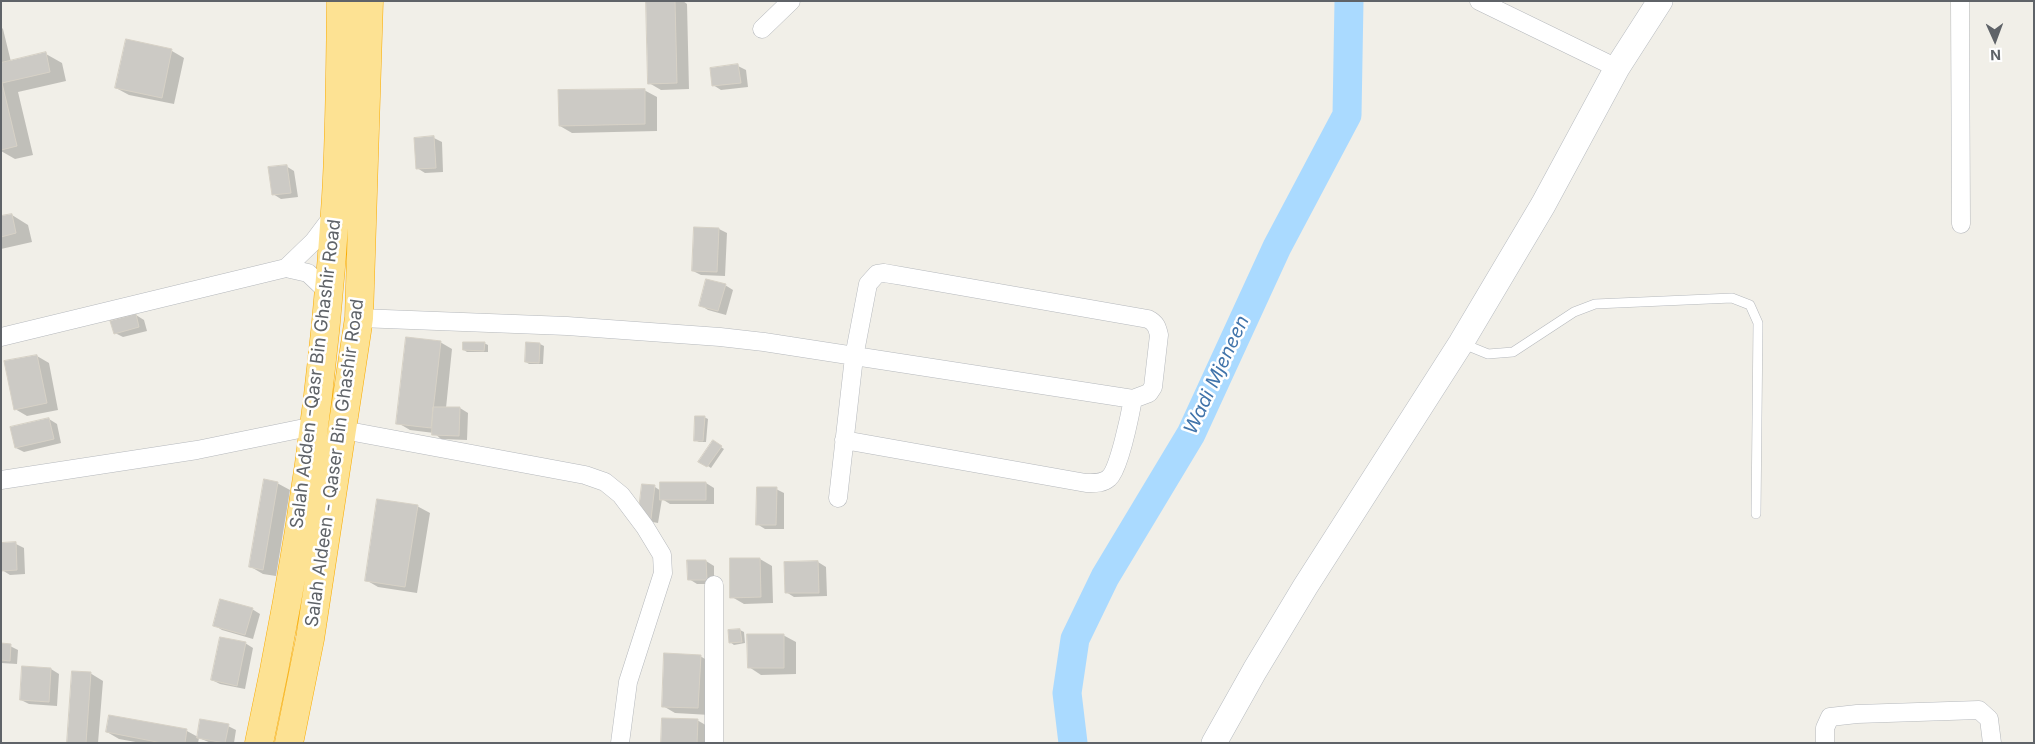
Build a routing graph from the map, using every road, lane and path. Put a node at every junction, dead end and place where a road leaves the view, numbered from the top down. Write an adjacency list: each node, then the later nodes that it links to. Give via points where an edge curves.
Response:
1 (341, 1): 9 (highway, Salah Adden -Qasr Bin Ghashir Road)
2 (369, 1): 13 (highway, Salah Aldeen - Qaser Bin Ghashir Road)
3 (791, 1): 7 (street)
4 (1478, 1): 8 (street)
5 (1660, 1): 8 (street)
6 (1960, 1): 10 (street)
7 (762, 28)
8 (1617, 68): 15 (street)
9 (335, 212): 11 (street, via 314,242); 12 (highway, Salah Adden -Qasr Bin Ghashir Road)
10 (1962, 224)
11 (286, 268): 12 (street, via 308,273); 14 (street)
12 (328, 292): 18 (highway, Salah Adden -Qasr Bin Ghashir Road)
13 (359, 318): 16 (street, via 663,332 764,342); 19 (highway, Salah Aldeen - Qaser Bin Ghashir Road)
14 (1, 337)
15 (1461, 343): 23 (lane, via 1488,354 1513,352 1574,312 1595,304 1732,298 1750,305 1758,323); 29 (street, via 1305,587)
16 (854, 357): 17 (street); 17 (street, via 868,284 877,274 884,273 1154,322 1159,334 1154,387 1149,393); 20 (street)
17 (1133, 399): 20 (street, via 1116,466 1110,477 1102,482 1086,483)
18 (314, 426): 21 (street, via 197,450); 25 (highway, Salah Adden -Qasr Bin Ghashir Road, via 280,647)
19 (343, 430): 26 (highway, Salah Aldeen - Qaser Bin Ghashir Road, via 310,639); 27 (street, via 586,475 605,482 621,495 646,527 662,555 663,573 628,682)
20 (844, 440): 22 (street)
21 (1, 480)
22 (838, 498)
23 (1756, 514)
24 (714, 585): 28 (street)
25 (259, 743)
26 (289, 743)
27 (620, 743)
28 (714, 743)
29 (1214, 743)
30 (1825, 743): 31 (street, via 1825,728 1830,717 1979,710 1989,718)
31 (1992, 743)

